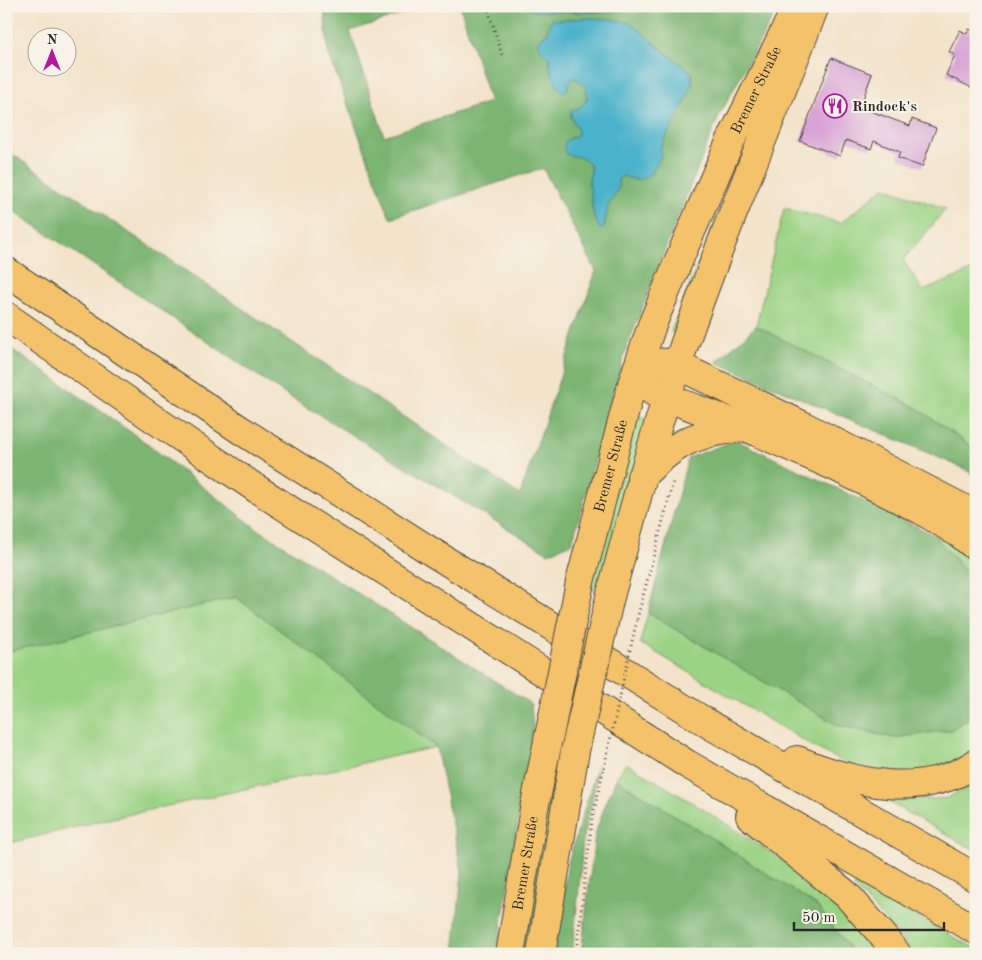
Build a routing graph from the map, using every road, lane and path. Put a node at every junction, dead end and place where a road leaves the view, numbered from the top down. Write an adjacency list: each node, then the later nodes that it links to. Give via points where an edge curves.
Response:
1 (487, 6): 4 (path)
2 (797, 6): 8 (main road, Bremer Straße, via 730,142 652,324)
3 (815, 6): 7 (main road, Bremer Straße, via 713,265)
4 (502, 55)
5 (6, 270): 15 (main road, via 239,430)
6 (6, 316): 17 (main road, via 257,489)
7 (677, 366): 8 (main road, via 661,362); 9 (main road, Bremer Straße); 13 (main road, via 802,425)
8 (637, 369): 9 (main road, via 647,388); 20 (main road, Bremer Straße, bridge, via 580,582 534,809)
9 (667, 398): 10 (main road); 12 (main road, Bremer Straße)
10 (748, 428): 12 (main road, via 690,439 658,460); 14 (main road, via 921,510)
11 (676, 473): 22 (path, bridge, via 637,619 592,819)
12 (641, 477): 21 (main road, Bremer Straße, bridge, via 575,751)
13 (976, 515)
14 (976, 547)
15 (712, 726): 16 (main road, via 818,769 877,783 900,786 925,783 950,776); 18 (main road)
16 (976, 763)
17 (687, 764): 19 (main road); 23 (main road, via 847,895)
18 (976, 878)
19 (976, 930)
20 (510, 954)
21 (541, 954)
22 (576, 954)
23 (897, 954)

